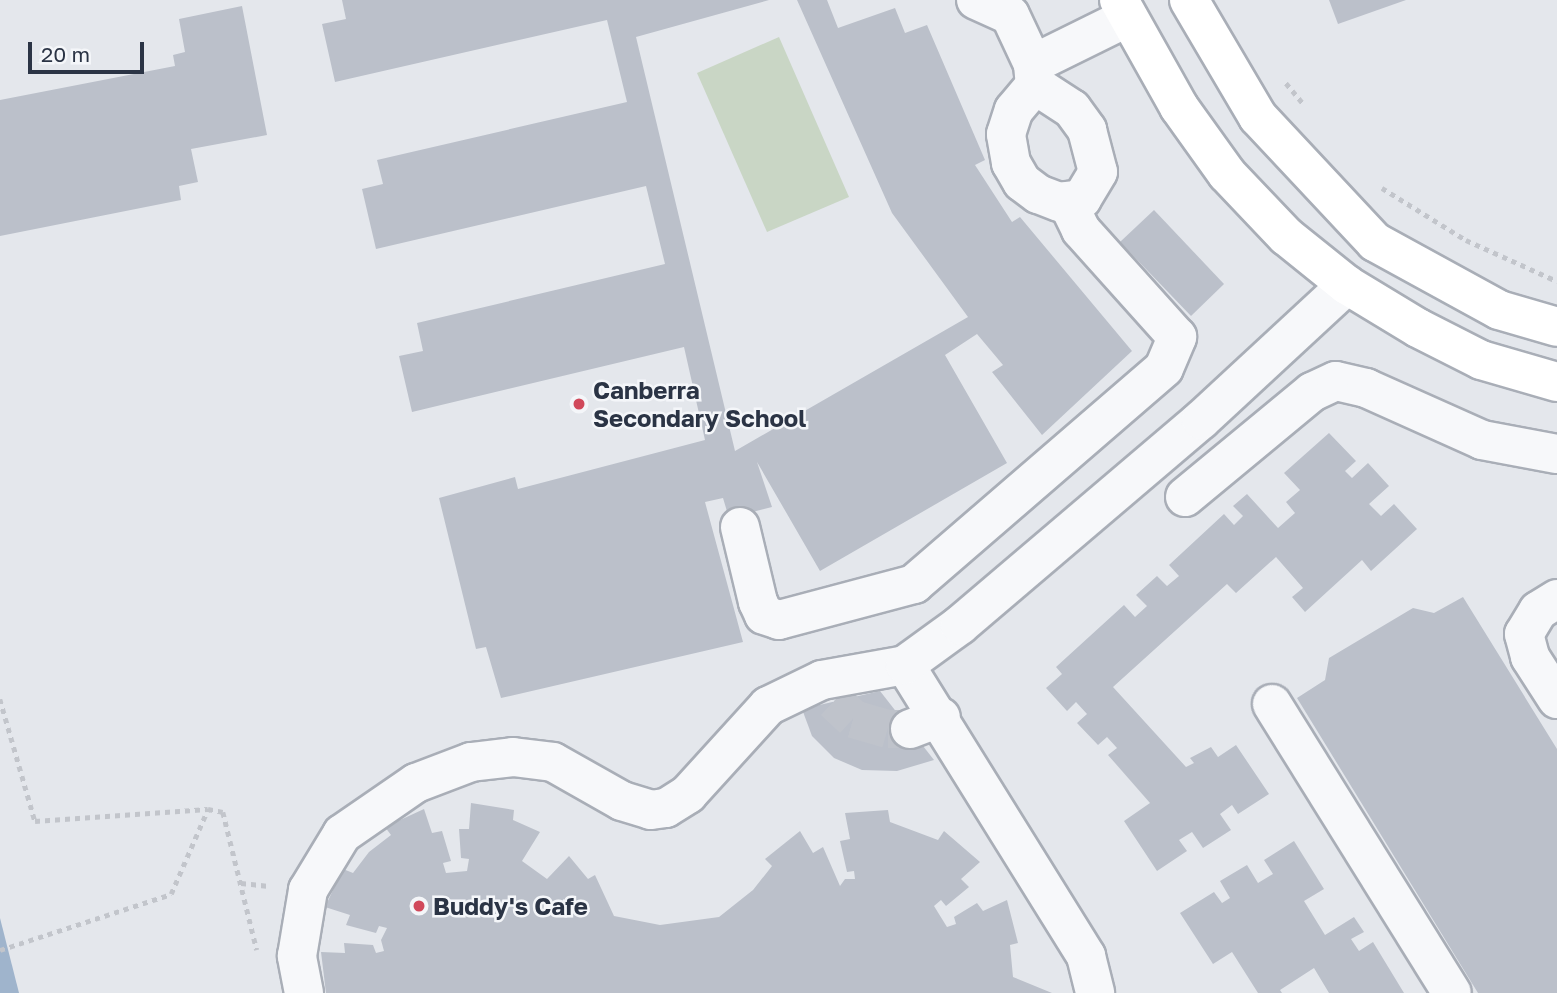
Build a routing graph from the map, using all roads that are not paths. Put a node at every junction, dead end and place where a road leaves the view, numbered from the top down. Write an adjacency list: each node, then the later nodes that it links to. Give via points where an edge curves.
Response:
1 (1189, 0): 7 (main road, via 1258,117 1376,242 1499,310)
2 (993, 8): 4 (lane)
3 (1123, 9): 4 (lane); 6 (main road, via 1227,174 1286,236)
4 (1034, 74): 5 (lane, via 1006,134 1011,163 1021,182 1038,194); 5 (lane, via 1072,109 1096,151 1098,172 1093,186 1082,199)
5 (1067, 201): 11 (lane, via 1081,230 1177,337 1164,368 914,584 779,620 764,614 758,602)
6 (1347, 285): 8 (main road, via 1481,360); 13 (lane, via 1201,420 960,625)
7 (1557, 327)
8 (1557, 382)
9 (1557, 454): 10 (lane, via 1482,440 1366,388 1336,381 1312,391)
10 (1185, 497)
11 (740, 527)
12 (1557, 599): 14 (lane, via 1538,611 1515,653)
13 (905, 665): 16 (lane, via 768,706 688,794 666,808 651,810 622,801 553,762 513,757 471,761 415,783 342,834 308,890 297,956); 17 (lane, via 925,723 1086,956)
14 (1557, 698)
15 (1272, 704): 18 (lane)
16 (304, 993)
17 (1096, 993)
18 (1452, 993)

